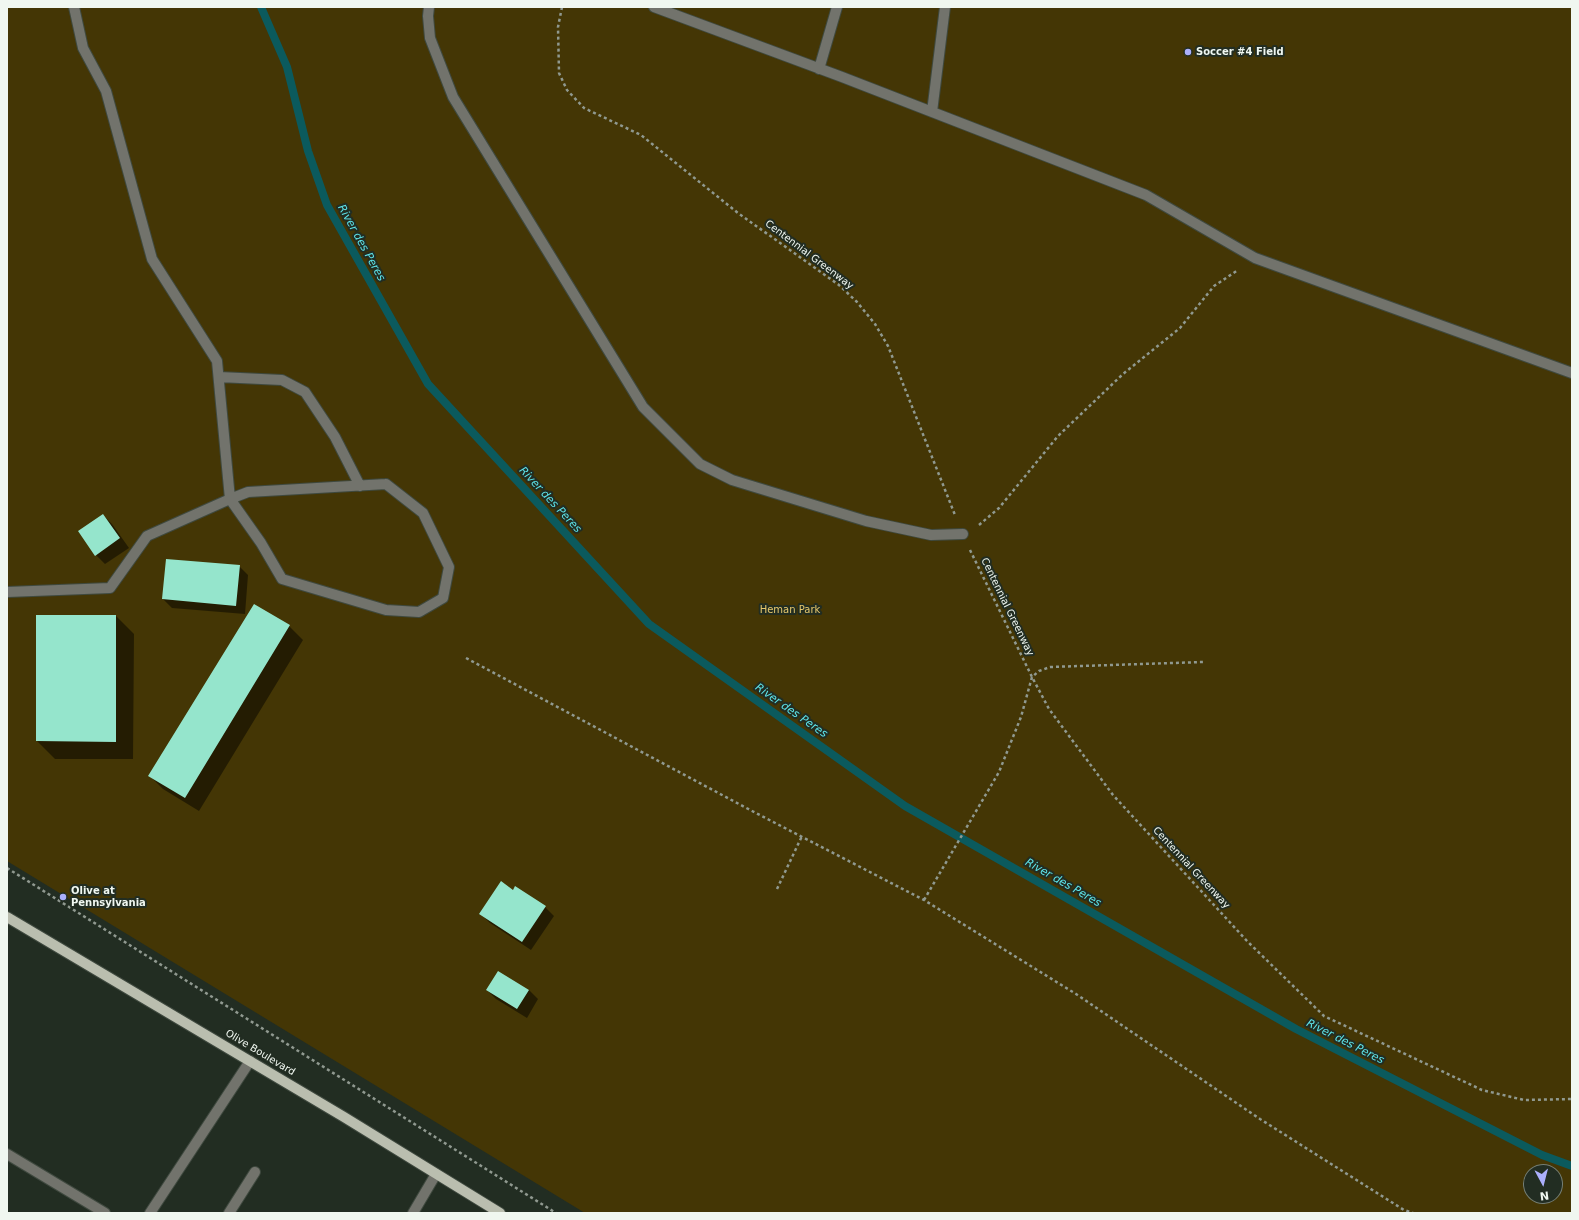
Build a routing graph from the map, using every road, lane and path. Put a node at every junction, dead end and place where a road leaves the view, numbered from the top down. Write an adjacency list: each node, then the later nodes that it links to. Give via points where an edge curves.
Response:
1 (74, 7): 11 (street, via 83,48 106,91 152,259 217,361)
2 (429, 7): 14 (street, via 430,38 453,97 643,407 700,464 732,480 866,522 931,535)
3 (562, 7): 14 (path, Centennial Greenway, via 558,27 559,73 567,90 584,108 641,135 738,213 839,285 858,302 875,324 888,346)
4 (654, 7): 7 (street)
5 (837, 7): 7 (street)
6 (945, 7): 8 (street)
7 (819, 69): 8 (street)
8 (932, 112): 9 (street, via 1146,195)
9 (1255, 258): 10 (street); 14 (path, via 1214,286 1180,328 1123,374 1058,436 999,508 982,523)
10 (1572, 372)
11 (219, 377): 12 (street, via 282,380 306,392 335,437); 13 (street)
12 (360, 486): 13 (street, via 248,492); 13 (street, via 386,484 423,513 449,567 442,598 419,612 386,610 282,579 261,542)
13 (230, 499): 15 (street, via 148,536 110,588)
14 (963, 534): 18 (path, Centennial Greenway)
15 (7, 592)
16 (466, 658): 19 (path)
17 (1204, 662): 18 (path, via 1050,666)
18 (1032, 677): 22 (path, via 1021,717 999,772); 25 (path, Centennial Greenway, via 1049,709 1113,795 1247,941 1324,1016 1482,1090 1524,1100)
19 (802, 836): 21 (path); 22 (path)
20 (7, 868): 34 (path)
21 (777, 889)
22 (924, 900): 35 (path, via 1076,994 1273,1127 1404,1210)
23 (7, 917): 24 (main road, Olive Boulevard)
24 (250, 1061): 28 (main road, Olive Boulevard); 30 (street)
25 (1572, 1099)
26 (7, 1154): 29 (street)
27 (255, 1172): 31 (street)
28 (436, 1174): 32 (street); 33 (main road, Olive Boulevard)
29 (105, 1213)
30 (150, 1213)
31 (229, 1213)
32 (413, 1213)
33 (500, 1213)
34 (556, 1213)
35 (1413, 1213)

